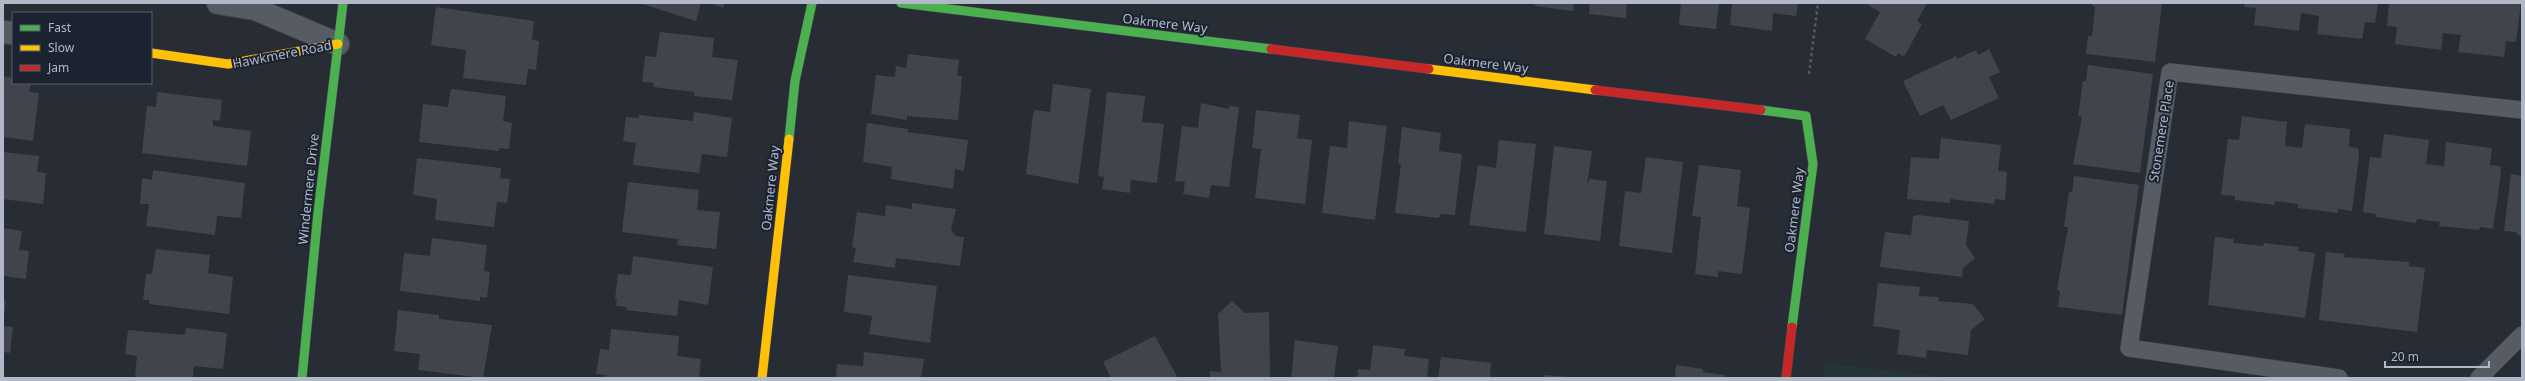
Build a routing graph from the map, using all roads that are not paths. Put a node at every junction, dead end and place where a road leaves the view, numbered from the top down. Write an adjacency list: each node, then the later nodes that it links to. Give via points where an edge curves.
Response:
1 (218, 3): 5 (street, Hawkmere Road, via 254,9)
2 (343, 3): 5 (street, Windermere Drive)
3 (812, 3): 11 (street, Oakmere Way, via 795,81)
4 (901, 3): 12 (street, Oakmere Way, via 1806,116 1813,164)
5 (338, 44): 6 (street, Hawkmere Road, via 228,64); 10 (street, Windermere Drive)
6 (152, 53)
7 (2522, 110): 9 (lane, Stonemere Place, via 2170,72 2129,348)
8 (2522, 335): 14 (lane)
9 (2272, 373): 13 (lane, Stonemere Place)
10 (302, 378)
11 (762, 378)
12 (1786, 378)
13 (2338, 378)
14 (2479, 378)

